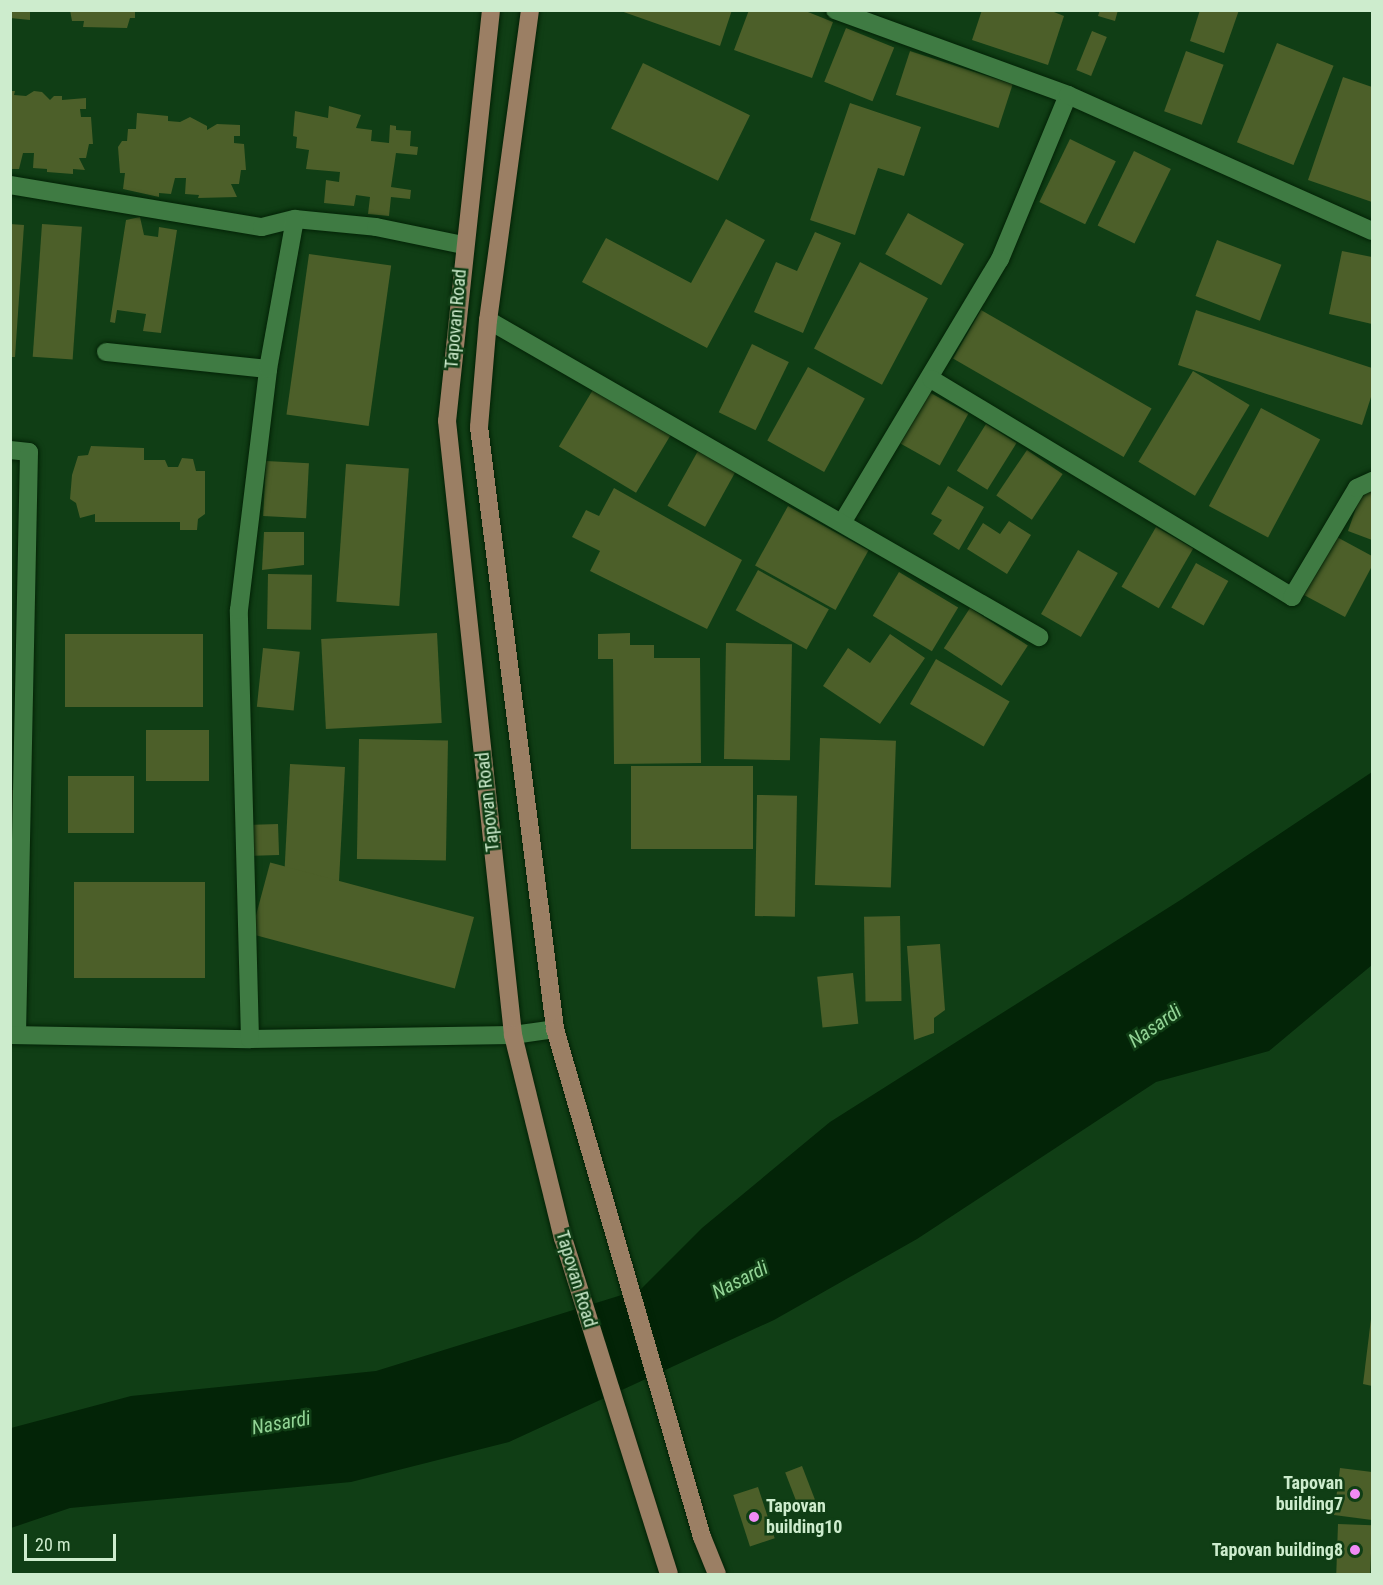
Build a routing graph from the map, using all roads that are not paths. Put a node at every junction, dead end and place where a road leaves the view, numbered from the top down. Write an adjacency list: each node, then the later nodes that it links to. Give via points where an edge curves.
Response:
1 (491, 10): 9 (main road, Tapovan Road)
2 (530, 10): 10 (main road)
3 (835, 10): 4 (street)
4 (860, 15): 5 (street)
5 (1068, 95): 8 (street); 13 (street, via 1000,259)
6 (10, 185): 7 (street, via 262,227)
7 (294, 219): 9 (street, via 376,227); 12 (street)
8 (1372, 231)
9 (463, 245): 20 (main road, Tapovan Road, via 447,421)
10 (488, 320): 16 (street); 18 (main road, via 479,427)
11 (106, 352): 12 (street)
12 (268, 369): 21 (street, via 239,610)
13 (931, 379): 15 (street, via 1292,597 1357,488); 16 (street)
14 (10, 450): 19 (street, via 29,452)
15 (1372, 481)
16 (843, 521): 17 (street)
17 (1038, 637)
18 (555, 1029): 20 (street); 23 (main road, via 702,1537)
19 (14, 1035): 21 (street)
20 (513, 1035): 21 (street); 22 (main road, Tapovan Road, via 563,1238)
21 (250, 1039)
22 (669, 1575)
23 (717, 1575)

